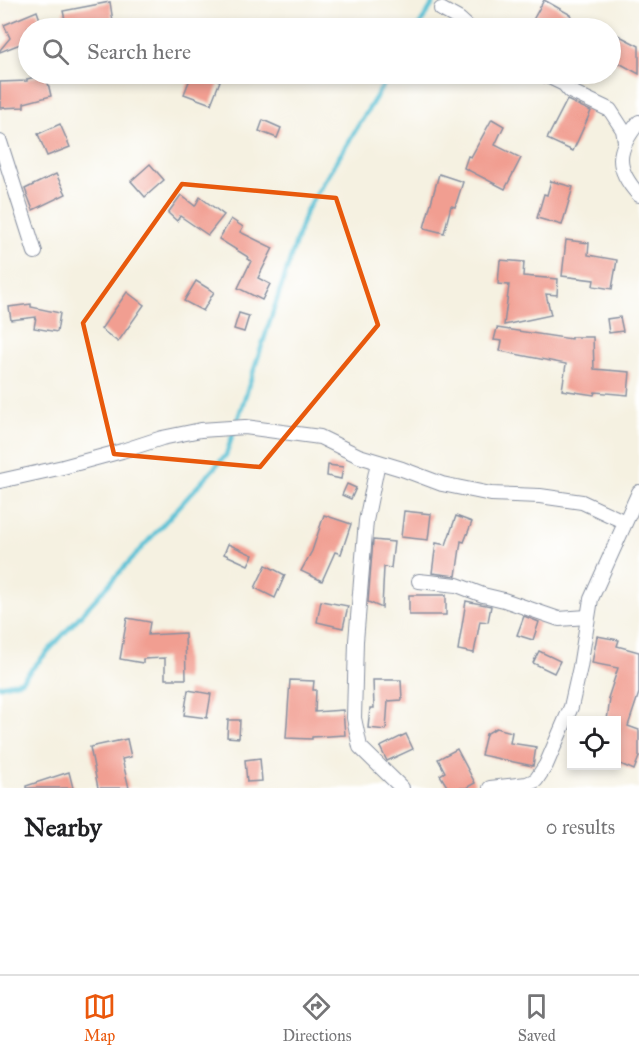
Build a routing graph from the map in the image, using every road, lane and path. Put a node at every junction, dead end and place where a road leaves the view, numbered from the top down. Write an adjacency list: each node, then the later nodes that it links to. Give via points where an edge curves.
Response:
1 (441, 9): 2 (street)
2 (457, 18)
3 (564, 84): 5 (street, via 570,91 610,110)
4 (639, 122): 5 (street)
5 (625, 141): 7 (street, via 620,163 627,182)
6 (0, 142): 8 (street)
7 (639, 195)
8 (35, 252)
9 (378, 462): 10 (street, via 320,437 245,427 162,438); 12 (street, via 442,484 491,494 582,502); 15 (street, via 366,521 354,718 360,747)
10 (0, 481)
11 (639, 492): 12 (street)
12 (625, 522): 14 (street)
13 (419, 582): 14 (street, via 457,585 559,619)
14 (587, 617): 16 (street, via 571,706 546,765 536,780 527,784)
15 (402, 788)
16 (490, 788)

